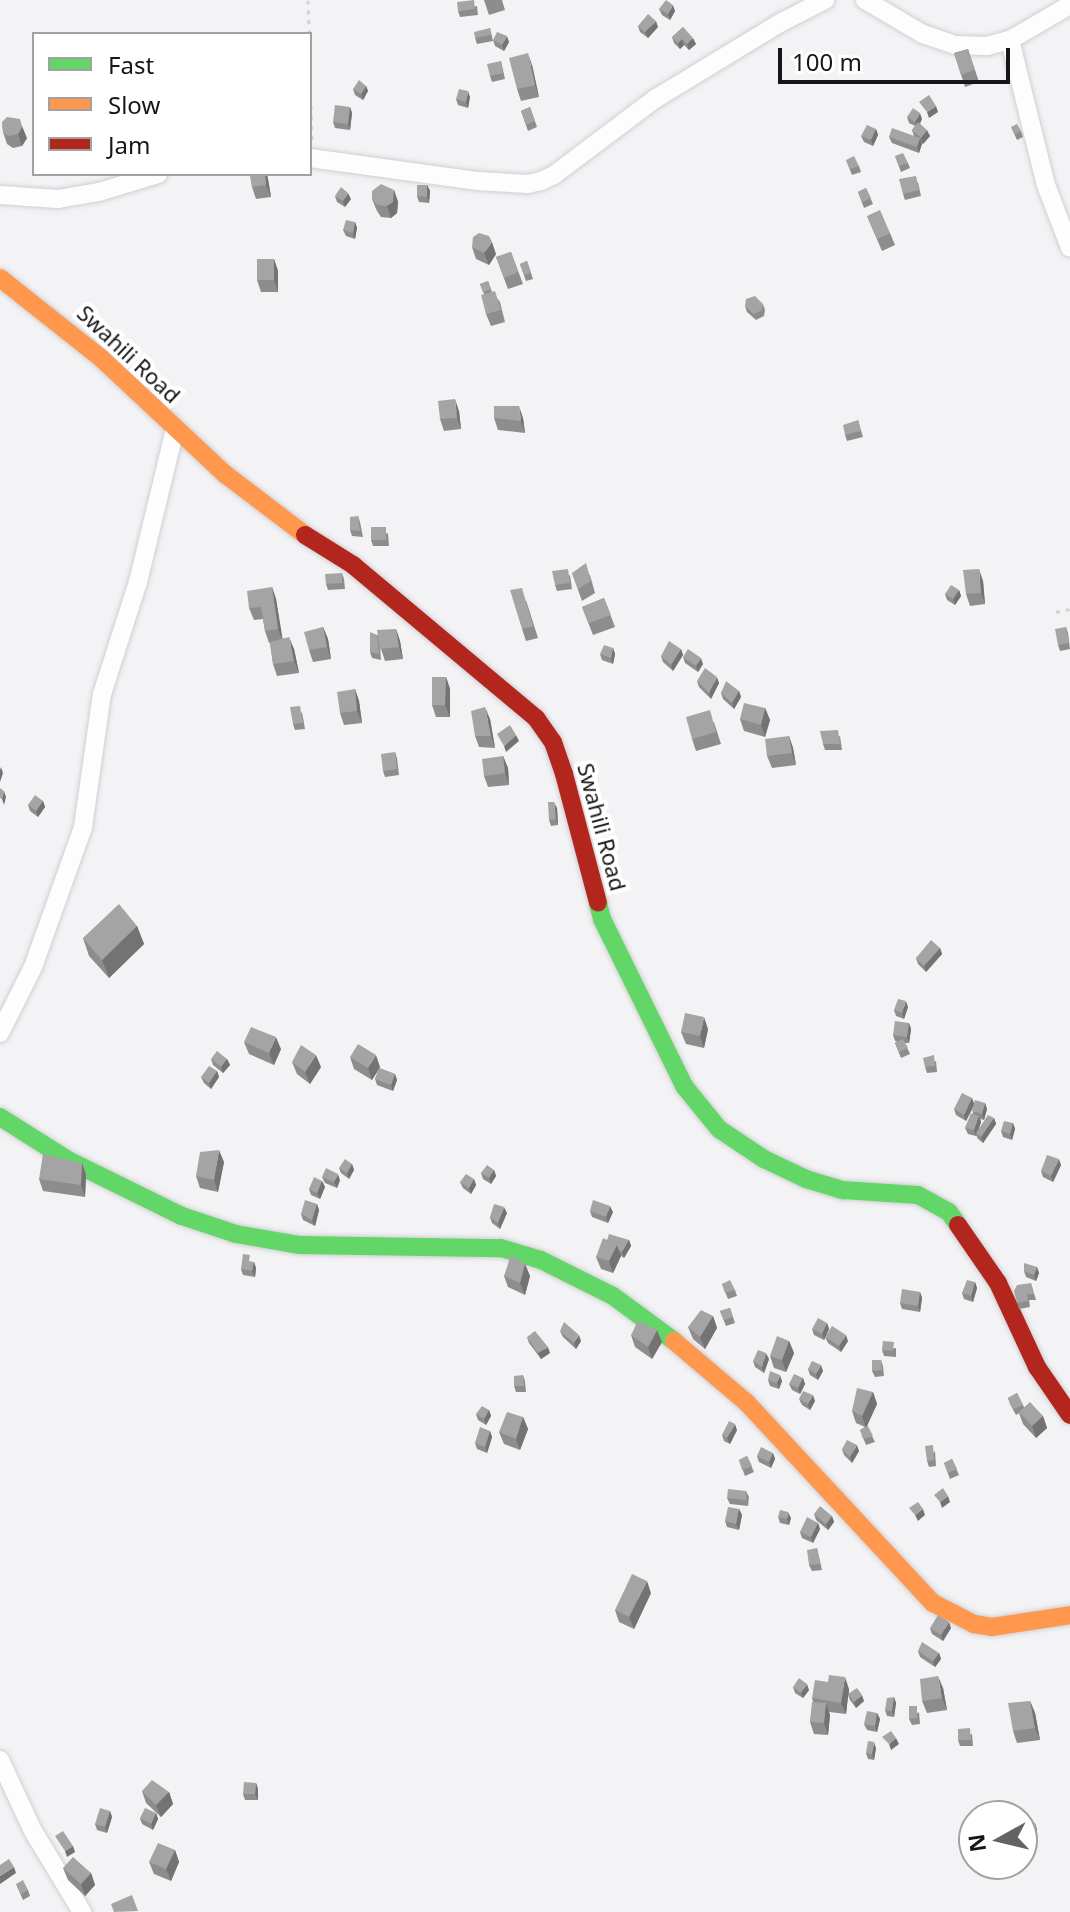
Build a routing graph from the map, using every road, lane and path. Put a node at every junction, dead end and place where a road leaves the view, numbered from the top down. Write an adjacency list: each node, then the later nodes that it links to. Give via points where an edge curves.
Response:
1 (308, 0): 5 (path)
2 (825, 0): 7 (street, via 655,99 541,181 478,181)
3 (865, 0): 6 (street, via 923,34 955,45)
4 (1070, 5): 6 (street)
5 (309, 32)
6 (1010, 40): 10 (street, via 1046,185)
7 (312, 158)
8 (150, 176): 9 (street, via 71,197)
9 (0, 195)
10 (1070, 248)
11 (0, 278): 12 (street, Swahili Road, via 101,358)
12 (175, 429): 15 (street, via 138,582 102,694 83,827 33,967); 17 (street, Swahili Road, via 288,524 402,604 536,718 553,742 564,774 602,919 684,1086 719,1129 806,1179 843,1190 918,1195 949,1212 973,1241 1037,1367)
13 (1070, 609): 14 (path)
14 (1056, 612)
15 (0, 1033)
16 (0, 1117): 18 (street, via 68,1160 182,1216 236,1234 300,1245 501,1248 541,1260 613,1296 707,1366 933,1603 974,1624 992,1627)
17 (1070, 1415)
18 (1070, 1615)
19 (0, 1760): 20 (street, via 33,1831)
20 (82, 1912)

